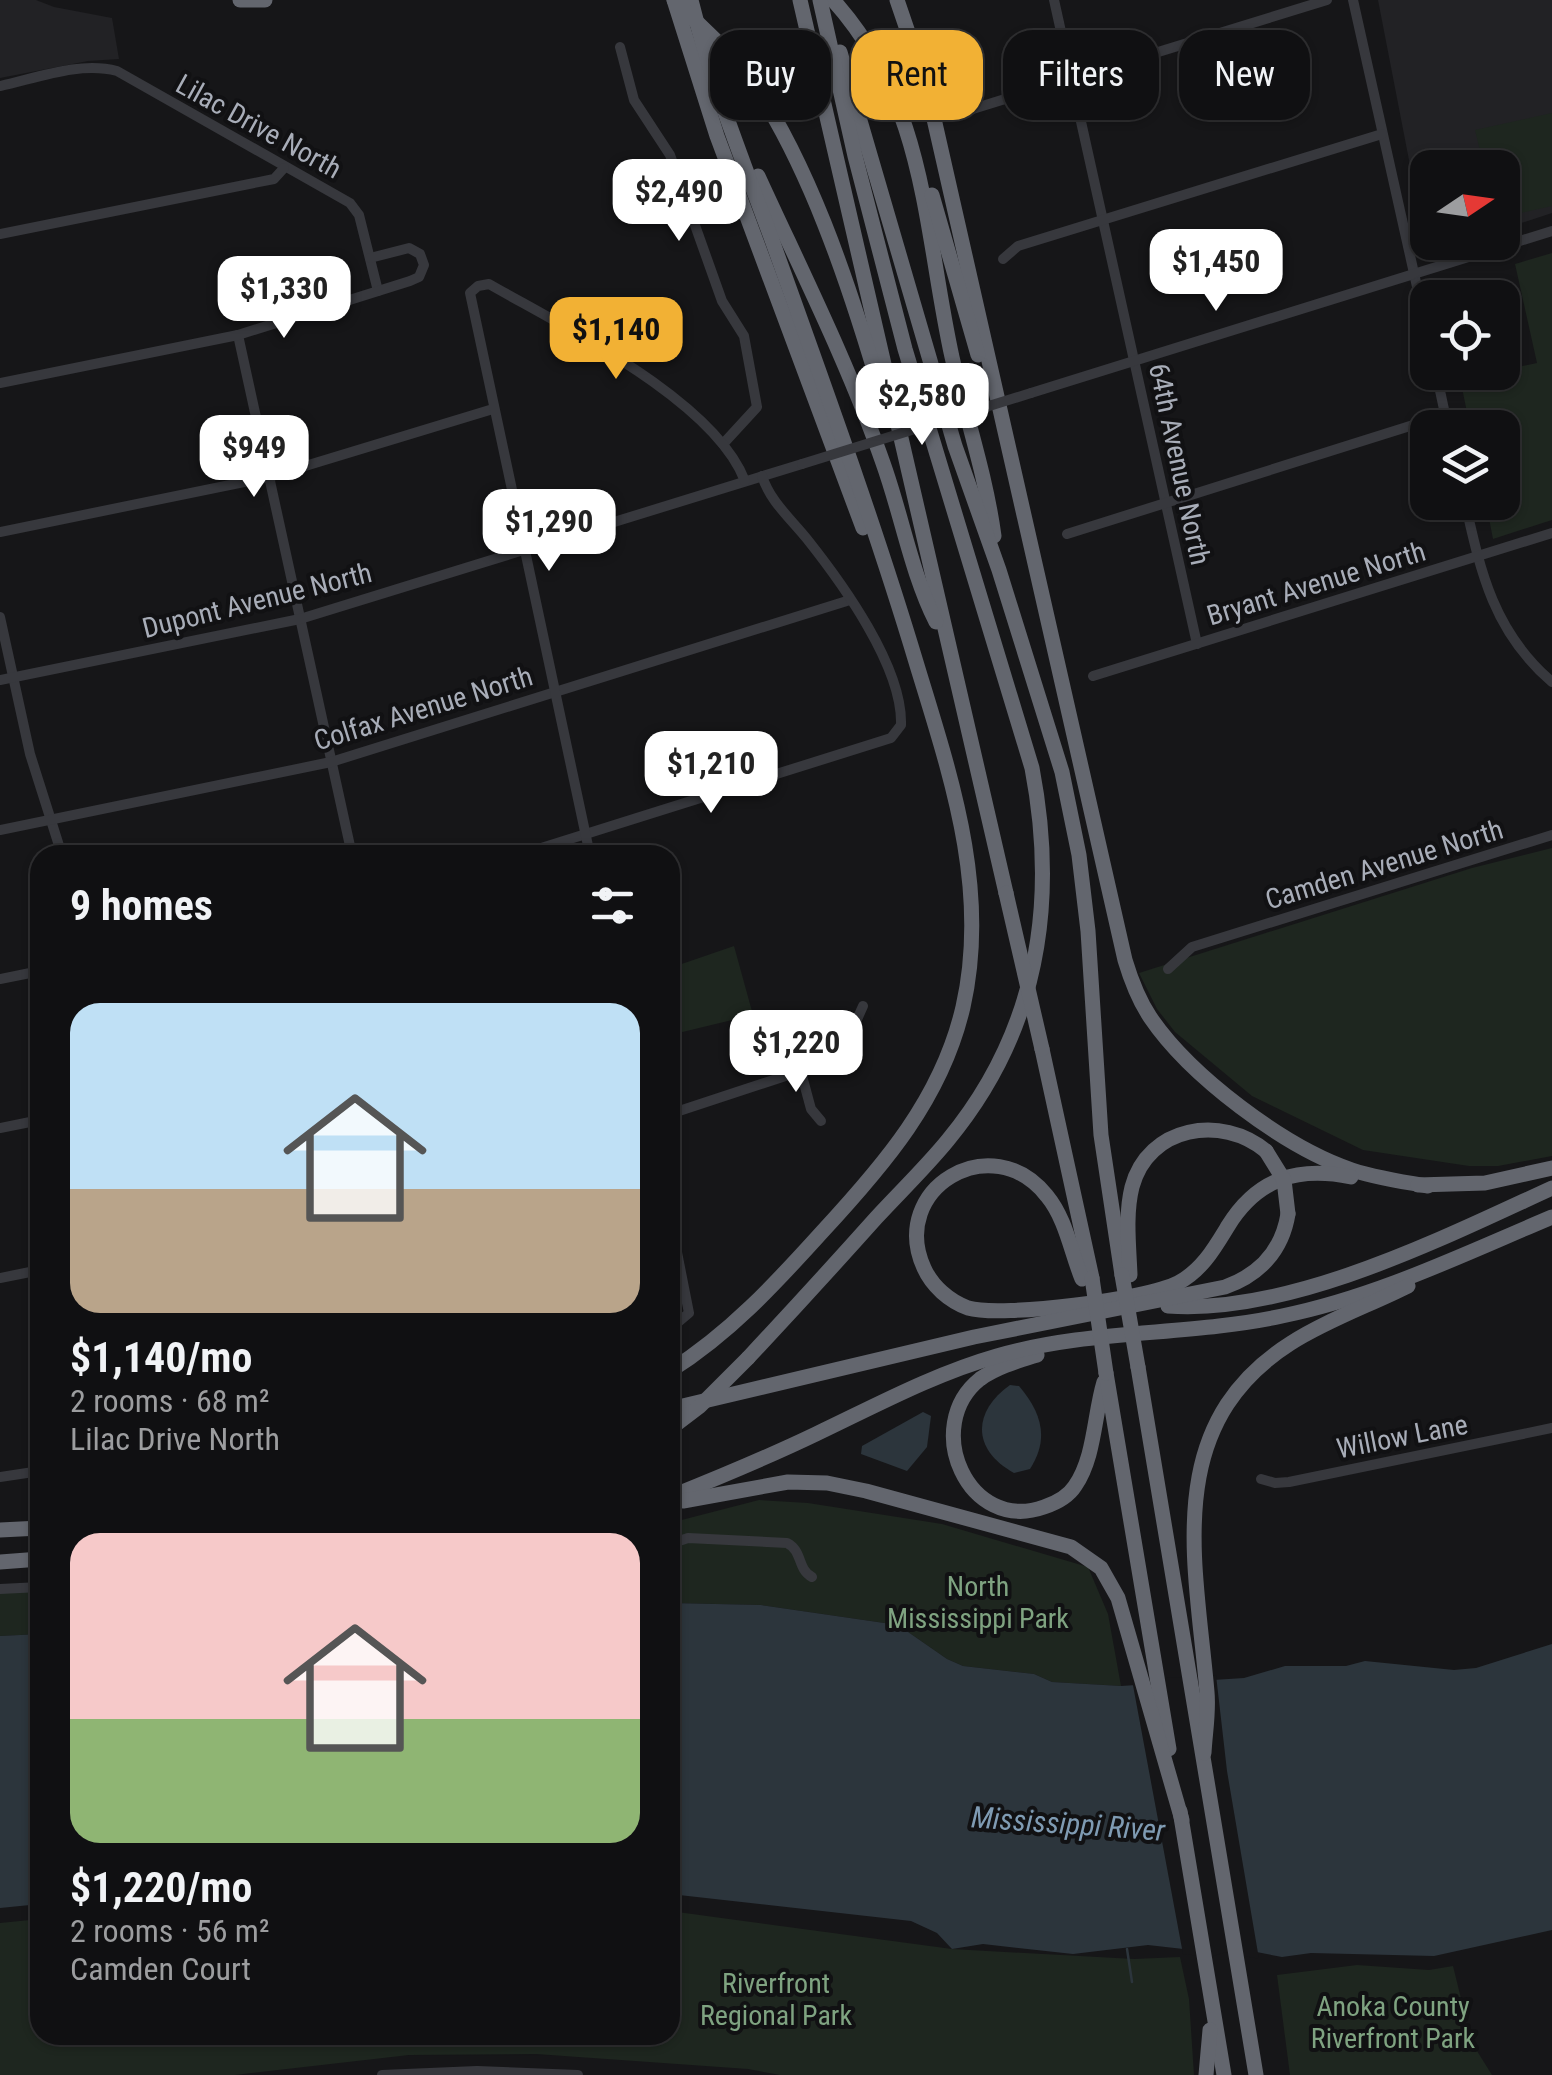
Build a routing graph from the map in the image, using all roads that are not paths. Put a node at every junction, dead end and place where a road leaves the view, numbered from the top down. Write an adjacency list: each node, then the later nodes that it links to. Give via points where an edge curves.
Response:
1 (240, 0): 2 (highway)
2 (264, 0)
3 (674, 0): 40 (highway, bridge, via 737,61 780,124 861,328); 49 (highway, via 774,294 875,560)
4 (691, 0): 11 (highway)
5 (797, 0): 40 (highway)
6 (827, 0): 12 (highway); 48 (highway, via 956,446); 92 (highway, bridge, via 855,156 905,349 1032,768 1043,832 1044,907 1022,1009 982,1092 948,1140 748,1358)
7 (897, 0): 47 (highway, via 927,88)
8 (1054, 0): 13 (street, 64th Avenue North)
9 (1327, 0): 15 (street)
10 (1353, 0): 20 (street)
11 (697, 26): 49 (highway); 53 (highway, via 860,405 920,590)
12 (857, 30)
13 (1061, 30)
14 (620, 47): 35 (street, via 634,100 670,155 722,301 748,349 758,407)
15 (1159, 51)
16 (0, 86): 21 (street, Lilac Drive North, via 82,68 117,71)
17 (904, 120): 48 (highway)
18 (905, 120): 47 (highway, via 950,252)
19 (1081, 120): 22 (street, 64th Avenue North)
20 (1382, 134): 22 (street); 27 (street)
21 (284, 168): 24 (street, via 274,179); 25 (street, Lilac Drive North, via 350,203)
22 (1103, 220): 26 (street, via 1018,246); 31 (street, 64th Avenue North)
23 (1552, 231): 27 (street, Dupont Avenue North)
24 (0, 234)
25 (370, 258): 29 (street, Lilac Drive North); 29 (street, via 409,248 424,265 420,277)
26 (1003, 259)
27 (1414, 275): 28 (street); 31 (street, Dupont Avenue North)
28 (1415, 280)
29 (378, 291): 30 (street)
30 (238, 335): 32 (street); 37 (street)
31 (1134, 360): 36 (street, Dupont Avenue North, bridge); 39 (street, 64th Avenue North)
32 (0, 383)
33 (492, 409): 35 (street, via 468,298 489,284 638,372); 37 (street); 45 (street)
34 (1410, 432): 39 (street)
35 (723, 444): 38 (street)
36 (762, 476): 38 (street, Dupont Avenue North); 50 (street, via 771,498)
37 (269, 477): 42 (street); 52 (street)
38 (745, 481): 45 (street, Dupont Avenue North)
39 (1165, 502): 44 (street); 54 (street, 64th Avenue North)
40 (920, 520): 53 (highway)
41 (1469, 520): 46 (street)
42 (0, 532)
43 (1552, 533): 46 (street, Bryant Avenue North)
44 (1067, 534)
45 (524, 550): 52 (street, Dupont Avenue North); 59 (street)
46 (1478, 556): 54 (street, Bryant Avenue North); 58 (street, via 1486,591 1504,624)
47 (1034, 562): 79 (highway, via 1125,960 1150,1018 1186,1059 1284,1138 1354,1171)
48 (999, 570): 84 (highway, via 1062,772 1079,855 1102,1136)
49 (892, 582): 90 (highway, via 969,863 972,942 960,1020 924,1106 890,1156 762,1299)
50 (850, 600): 59 (street, Colfax Avenue North); 63 (street, via 870,630 899,703 901,725 891,738)
51 (0, 617): 56 (street)
52 (300, 619): 56 (street, Dupont Avenue North); 60 (street)
53 (947, 644): 86 (highway, bridge, via 1042,1049)
54 (1196, 644): 55 (street, Bryant Avenue North)
55 (1093, 676)
56 (13, 678): 57 (street, Dupont Avenue North); 61 (street)
57 (0, 680)
58 (1552, 682)
59 (554, 692): 60 (street, Colfax Avenue North); 63 (street)
60 (331, 762): 61 (street, Colfax Avenue North); 66 (street)
61 (53, 819): 62 (street, Colfax Avenue North); 65 (street)
62 (0, 830)
63 (586, 834): 67 (street); 68 (street)
64 (1552, 835): 69 (street, Camden Avenue North, via 1192,947)
65 (60, 845)
66 (350, 845)
67 (551, 845)
68 (588, 845)
69 (1168, 969)
70 (30, 972): 71 (street)
71 (0, 979)
72 (863, 1006): 73 (street, via 836,1057)
73 (801, 1072): 74 (street); 75 (street)
74 (680, 1111)
75 (820, 1121)
76 (30, 1122): 77 (street)
77 (0, 1128)
78 (1552, 1168): 79 (highway, via 1485,1183)
79 (1428, 1186): 86 (highway, via 1322,1172 1281,1178 1249,1198 1200,1266 1170,1286 996,1311 960,1304 928,1275 917,1237 926,1201 963,1170 992,1165 1017,1171 1056,1210)
80 (1552, 1188): 87 (highway, via 1322,1282 1199,1306)
81 (1552, 1218): 89 (highway, via 1329,1305); 108 (highway, via 1281,1350 1248,1378 1215,1427 1197,1475 1192,1532 1208,1696)
82 (680, 1265): 88 (street, via 690,1313)
83 (30, 1272): 85 (street)
84 (1126, 1275): 87 (highway, bridge, via 1130,1194 1158,1148 1210,1128 1266,1151 1284,1180 1288,1214 1265,1264 1217,1290); 108 (highway, bridge)
85 (0, 1278)
86 (1087, 1279): 91 (highway, bridge)
87 (1149, 1304): 93 (highway, via 974,1336)
88 (680, 1320)
89 (1169, 1330): 91 (highway, via 1040,1354 978,1382 958,1407 952,1436 971,1488 992,1504 1020,1512 1065,1497 1085,1465); 98 (highway, via 993,1357)
90 (680, 1364)
91 (1106, 1373): 109 (highway)
92 (680, 1417)
93 (680, 1419)
94 (1552, 1428): 97 (street, Willow Lane, via 1288,1482)
95 (30, 1472): 96 (street)
96 (0, 1477)
97 (1261, 1479)
98 (680, 1492)
99 (680, 1503): 109 (highway, via 766,1485 827,1483 1080,1552 1101,1568 1118,1598)
100 (30, 1528): 101 (highway)
101 (0, 1530)
102 (680, 1541): 105 (street, via 787,1543)
103 (30, 1560): 104 (highway)
104 (0, 1562)
105 (812, 1577)
106 (30, 1587): 107 (street)
107 (0, 1588)
108 (1204, 1753): 116 (highway)
109 (1182, 1820): 110 (highway)
110 (1212, 2011): 114 (highway); 115 (highway)
111 (518, 2074): 112 (street); 113 (street)
112 (382, 2075)
113 (578, 2075)
114 (1206, 2075)
115 (1224, 2075)
116 (1259, 2075)

